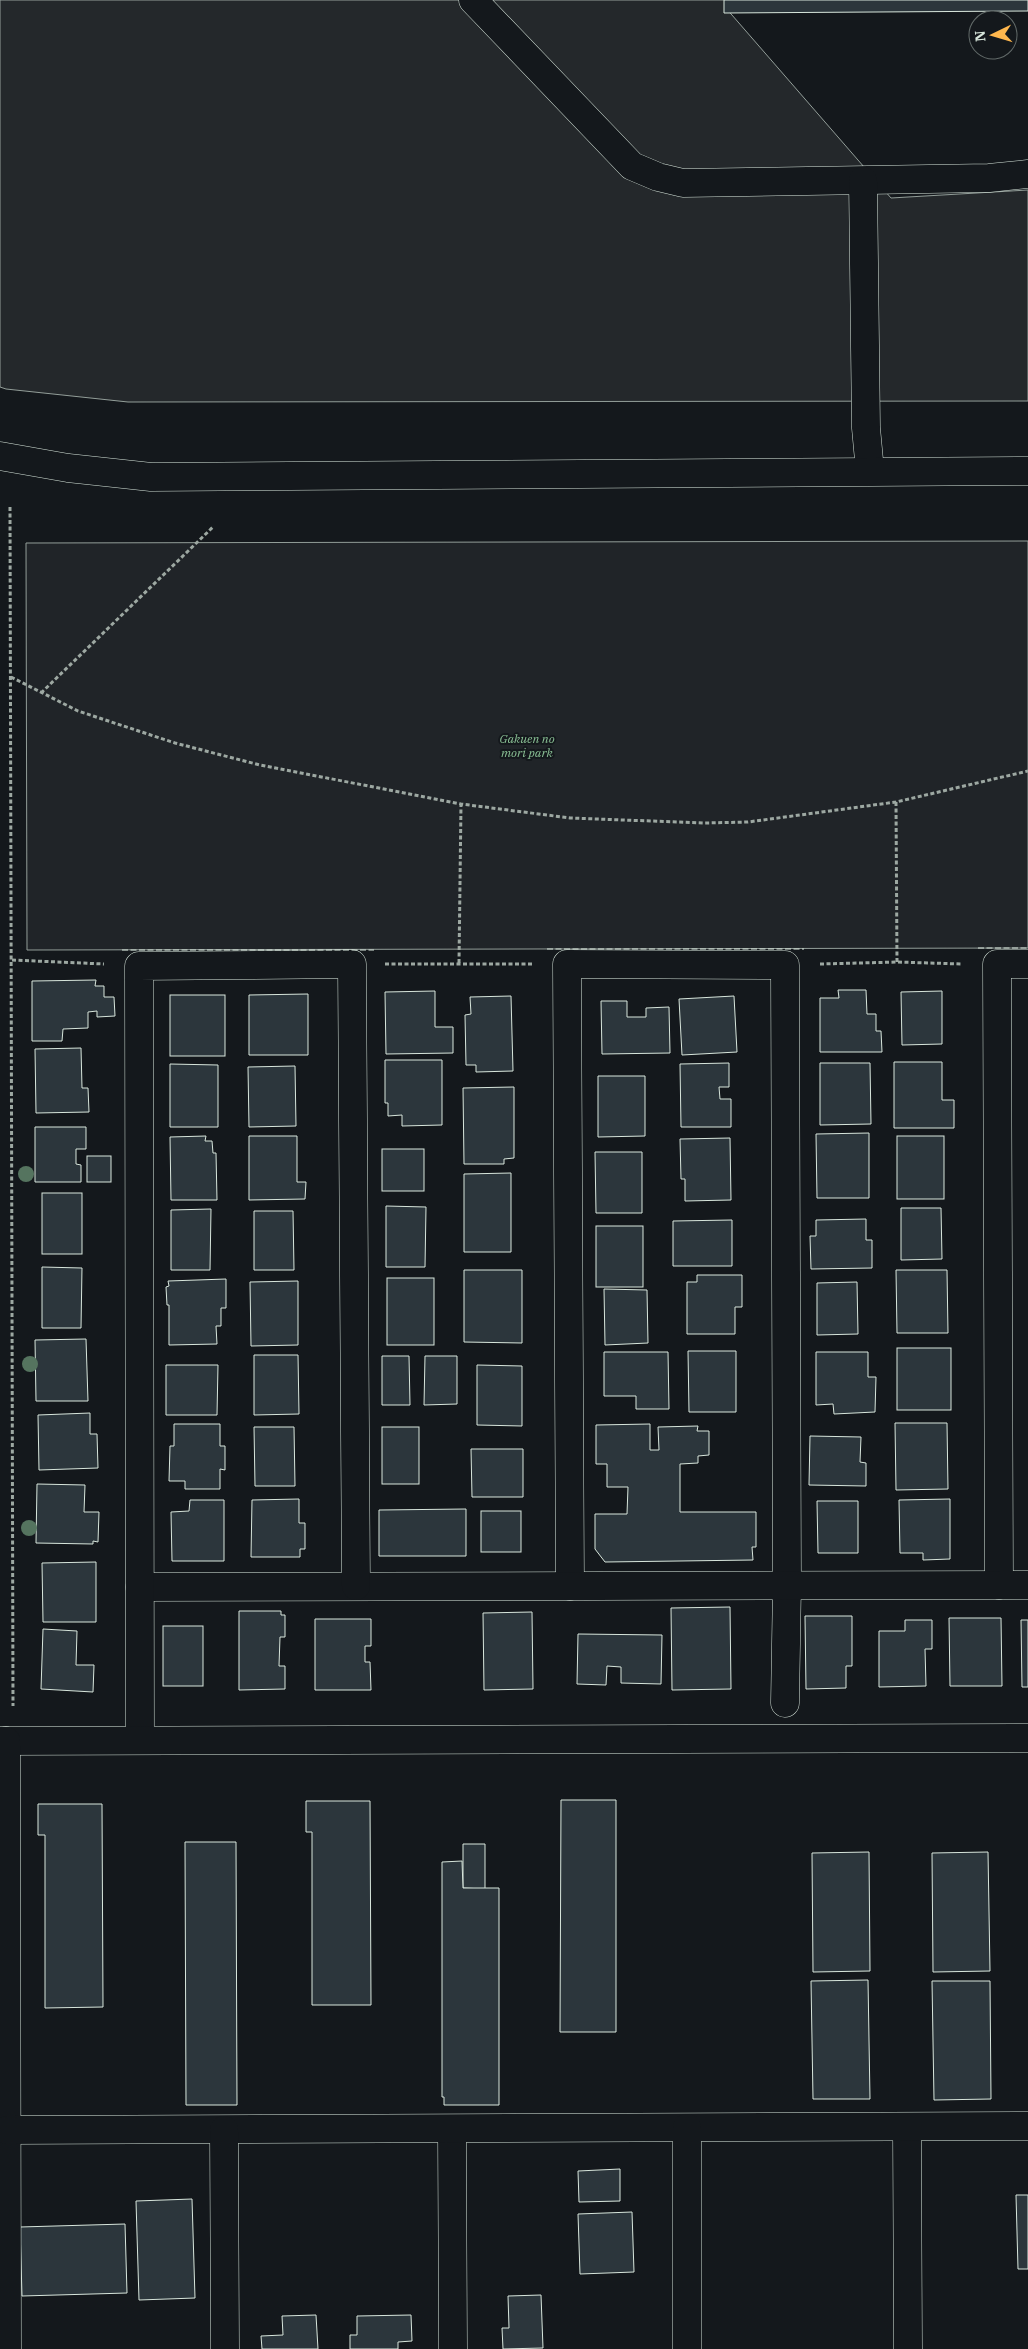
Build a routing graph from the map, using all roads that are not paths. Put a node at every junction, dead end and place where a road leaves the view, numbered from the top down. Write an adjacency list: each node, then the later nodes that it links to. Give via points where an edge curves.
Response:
1 (473, 0): 3 (street, via 632,166 683,183)
2 (1028, 174): 3 (street)
3 (863, 181): 5 (street, via 866,428)
4 (0, 456): 5 (street, via 68,468 151,477)
5 (870, 471): 6 (street)
6 (1028, 471)
7 (1028, 964): 9 (street, via 997,964)
8 (787, 1585): 9 (street); 12 (street); 12 (street, via 785,965 567,964); 14 (street)
9 (999, 1585): 10 (street)
10 (1028, 1585)
11 (356, 1586): 12 (street); 13 (street); 13 (street, via 352,964 139,966)
12 (570, 1586)
13 (140, 1587): 16 (street)
14 (785, 1703)
15 (1028, 1738): 16 (street)
16 (140, 1739): 17 (street)
17 (3, 1741): 18 (street)
18 (3, 1882): 23 (street)
19 (1028, 2126): 20 (street)
20 (907, 2127): 21 (street); 29 (street)
21 (687, 2128): 22 (street); 28 (street)
22 (452, 2129): 24 (street); 27 (street)
23 (7, 2130): 24 (street); 25 (street)
24 (224, 2130): 26 (street)
25 (7, 2349)
26 (225, 2349)
27 (453, 2349)
28 (687, 2349)
29 (908, 2349)

